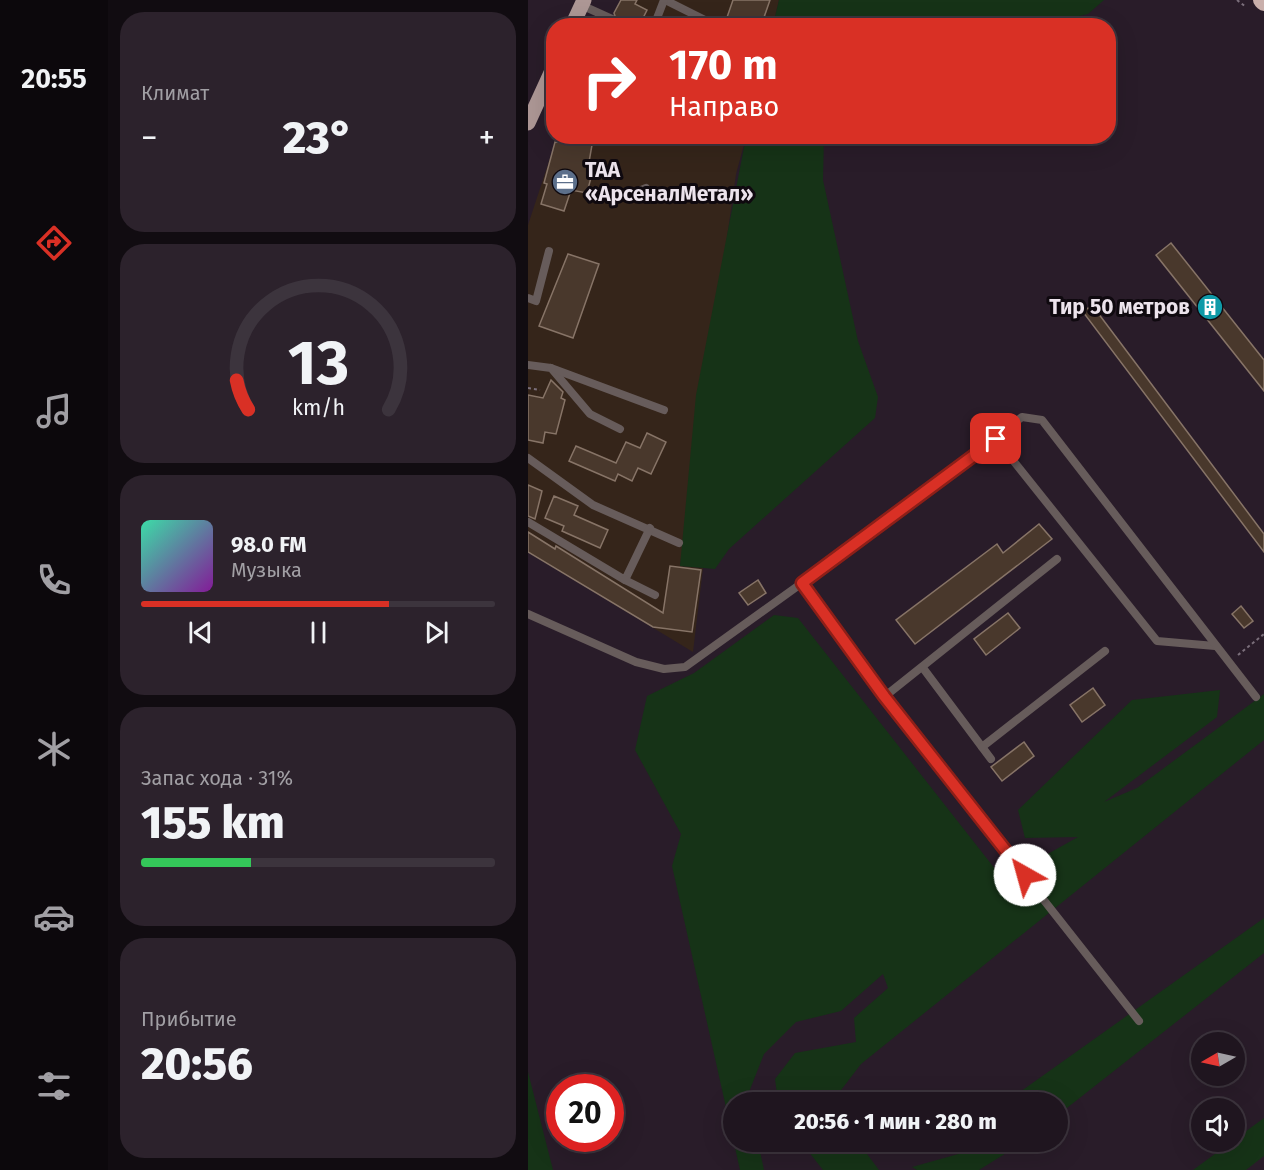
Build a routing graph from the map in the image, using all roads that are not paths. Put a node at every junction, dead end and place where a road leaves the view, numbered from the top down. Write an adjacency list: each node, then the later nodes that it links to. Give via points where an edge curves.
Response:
1 (664, 0): 5 (lane); 6 (lane)
2 (583, 3): 3 (main road); 4 (lane)
3 (576, 18)
4 (610, 18)
5 (657, 18)
6 (701, 18)
7 (546, 84): 8 (main road)
8 (528, 123)
9 (646, 188): 10 (lane, via 629,195)
10 (593, 195)
11 (549, 251): 12 (lane, via 536,301)
12 (528, 298)
13 (528, 365): 14 (lane)
14 (551, 368): 15 (lane); 16 (lane, via 590,414)
15 (664, 410)
16 (620, 429)
17 (996, 439): 24 (lane); 27 (lane, via 1158,641); 27 (lane, via 1022,417 1042,420)
18 (528, 458): 20 (lane, via 593,505)
19 (528, 522): 23 (lane)
20 (650, 528): 21 (lane); 23 (lane)
21 (680, 543)
22 (1057, 559): 29 (lane)
23 (625, 580): 25 (lane)
24 (802, 583): 26 (lane, via 685,667 664,669 636,662); 30 (lane)
25 (655, 595)
26 (528, 614)
27 (1215, 646): 31 (lane)
28 (1105, 651): 32 (lane)
29 (923, 668): 30 (lane); 32 (lane)
30 (884, 696): 34 (lane)
31 (1256, 697)
32 (982, 747): 33 (lane)
33 (991, 759)
34 (1139, 1021)

